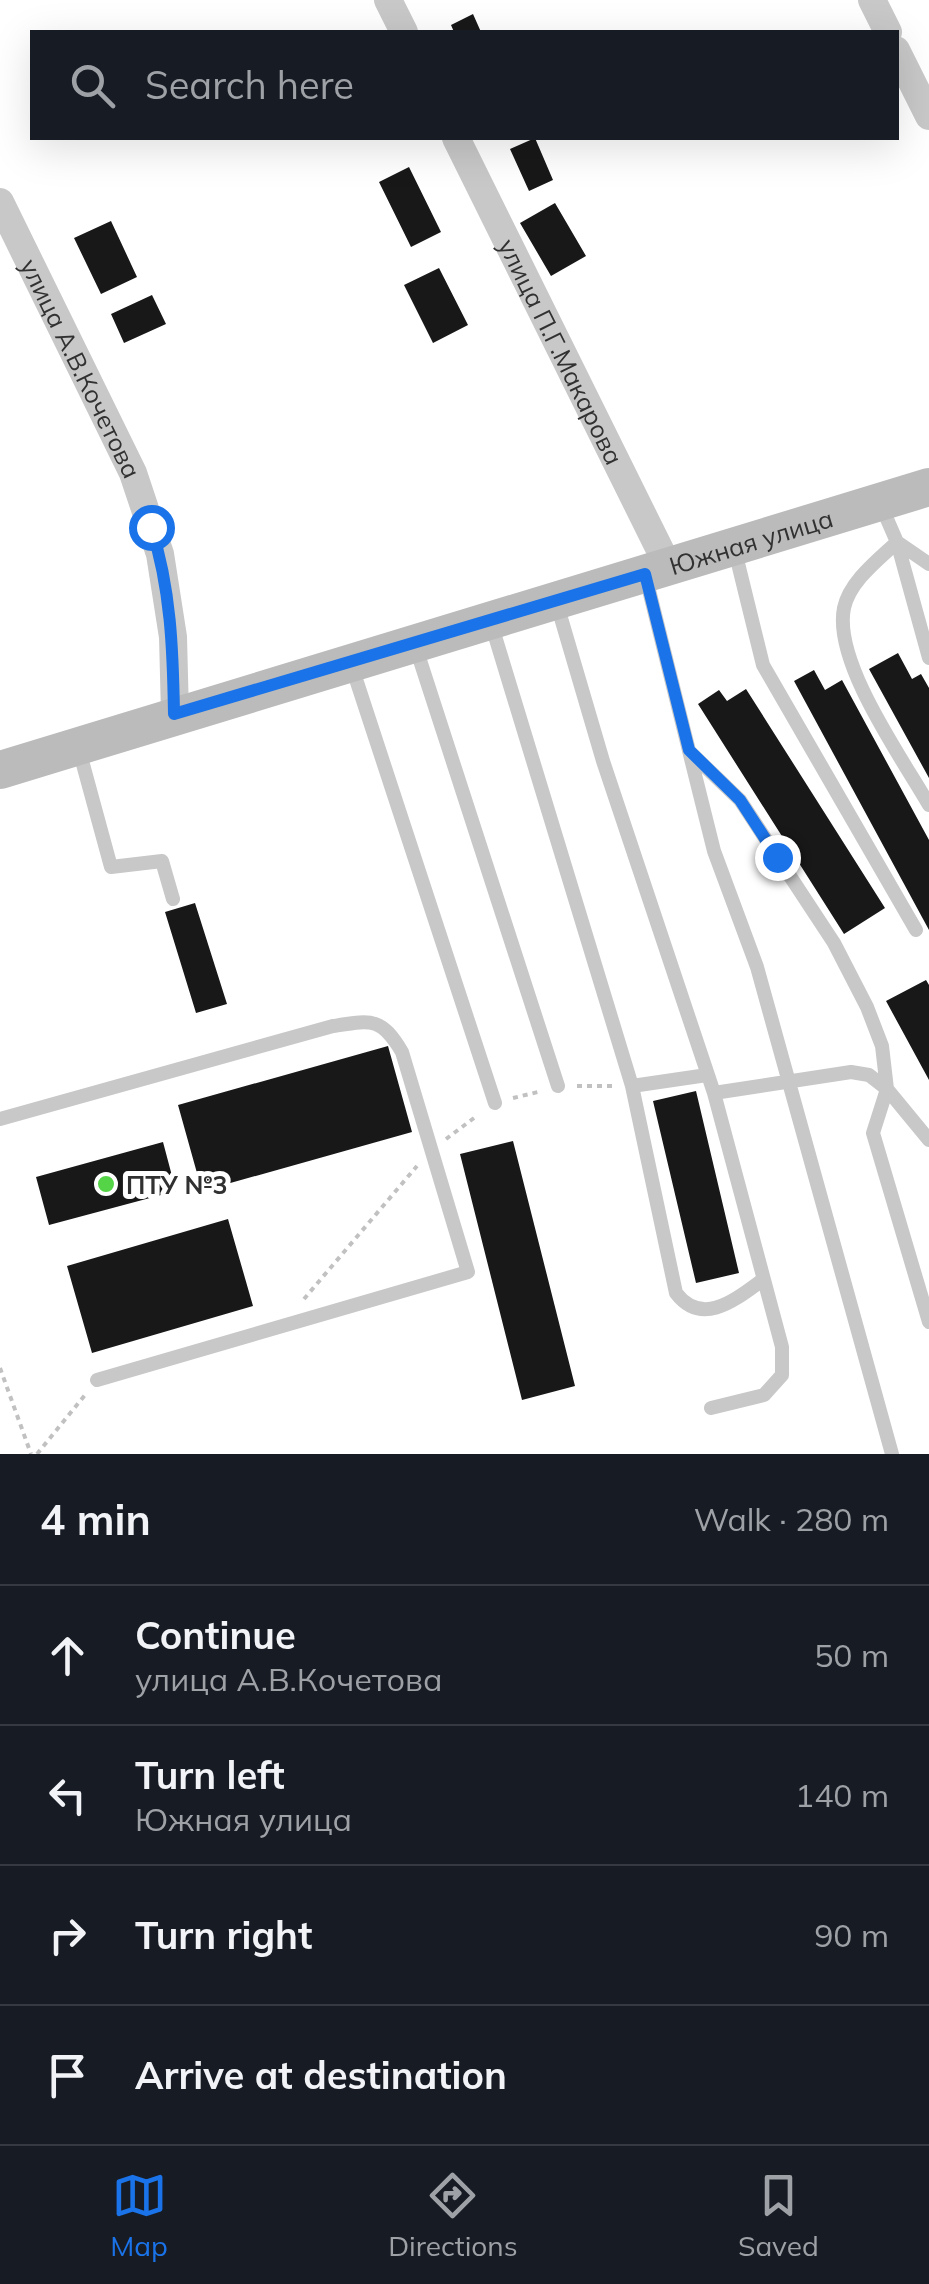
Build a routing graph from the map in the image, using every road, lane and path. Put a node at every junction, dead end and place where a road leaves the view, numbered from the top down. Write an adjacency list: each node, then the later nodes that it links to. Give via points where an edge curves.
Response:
1 (388, 0): 3 (street)
2 (872, 0): 4 (street)
3 (403, 30)
4 (887, 30)
5 (899, 56): 6 (street)
6 (929, 116)
7 (457, 140): 14 (street, улица П.Г.Макарова)
8 (0, 202): 20 (street, улица А.В.Кочетова, via 134,473 160,554 173,637)
9 (929, 487): 10 (street, Южная улица)
10 (880, 502): 11 (lane); 12 (street, Южная улица)
11 (898, 542): 13 (lane); 18 (lane); 24 (lane, via 864,572 845,604 842,635 874,711)
12 (734, 546): 14 (street, Южная улица); 26 (lane, via 763,665)
13 (929, 564)
14 (656, 570): 15 (street, Южная улица); 22 (lane)
15 (556, 600): 16 (street, Южная улица); 27 (lane)
16 (490, 620): 17 (street, Южная улица); 30 (lane)
17 (414, 642): 19 (street, Южная улица); 29 (lane)
18 (929, 658)
19 (350, 662): 20 (street, Южная улица); 33 (lane)
20 (174, 714): 21 (street, Южная улица)
21 (78, 745): 23 (street, Южная улица); 25 (lane, via 111,867 162,861)
22 (689, 750): 28 (lane, via 714,850); 31 (lane, via 740,800 834,944 882,1046)
23 (0, 770)
24 (929, 805)
25 (173, 899)
26 (916, 930)
27 (707, 1075): 30 (lane); 32 (lane)
28 (791, 1084): 31 (lane, via 851,1072 869,1074); 32 (lane); 42 (lane)
29 (558, 1086)
30 (632, 1086): 36 (lane, via 676,1293 703,1310 727,1306)
31 (887, 1089): 35 (lane); 37 (lane, via 872,1132)
32 (714, 1094): 36 (lane)
33 (495, 1102)
34 (0, 1118): 39 (lane, via 369,1020 388,1029 402,1052 468,1272)
35 (929, 1140)
36 (761, 1281): 40 (lane, via 782,1347 782,1375 764,1394)
37 (929, 1322)
38 (0, 1368): 41 (path)
39 (97, 1380): 41 (path)
40 (710, 1408)
41 (34, 1454)
42 (892, 1454)

